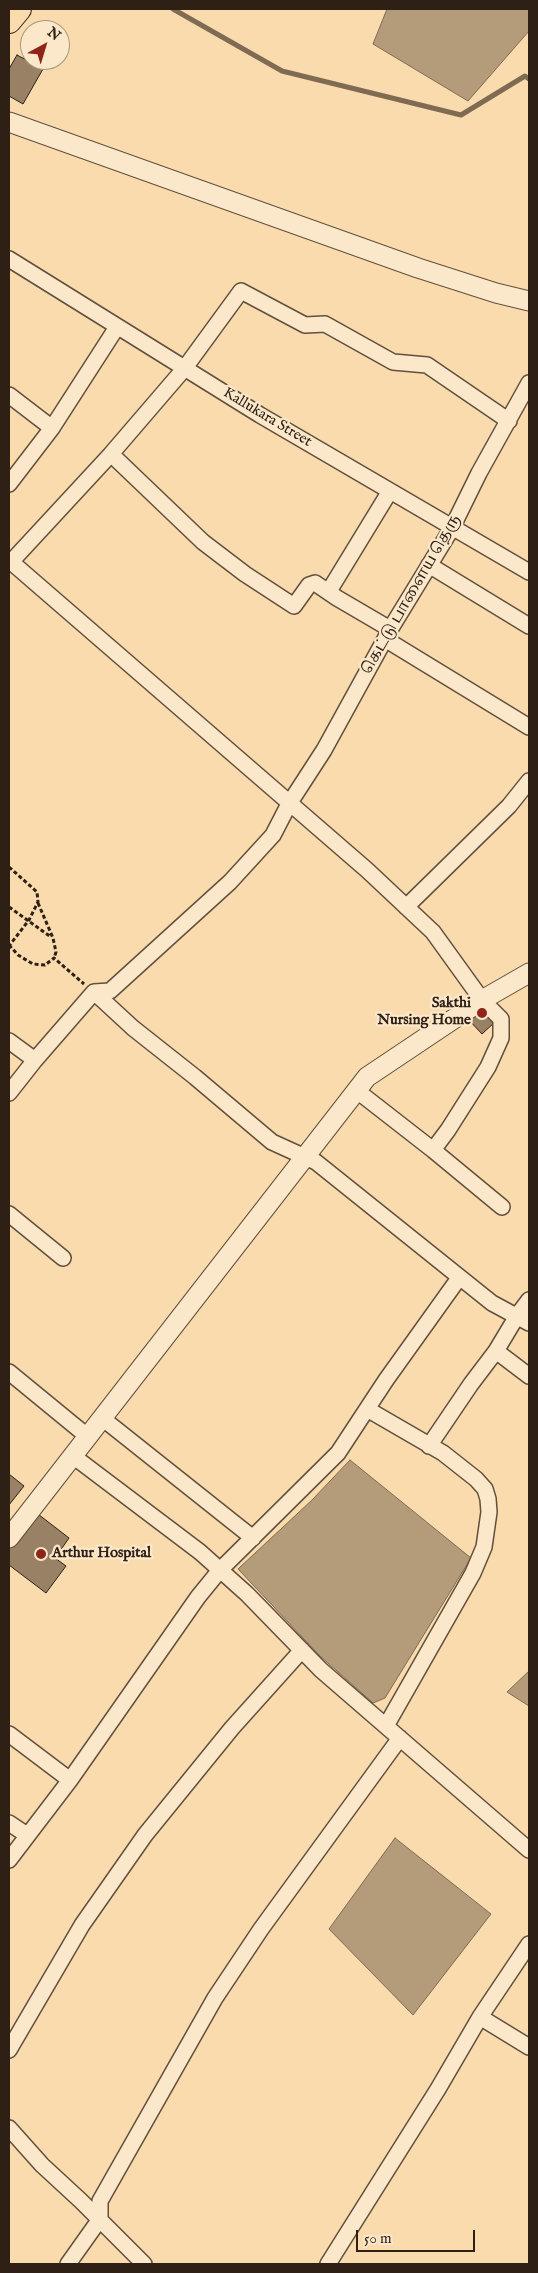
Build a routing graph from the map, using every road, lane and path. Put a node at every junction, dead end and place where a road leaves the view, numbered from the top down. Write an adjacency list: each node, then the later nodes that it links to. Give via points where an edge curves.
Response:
1 (19, 9): 2 (main road)
2 (9, 21)
3 (9, 122): 5 (street, via 418,268)
4 (9, 259): 6 (street, Kallukara Street)
5 (529, 301)
6 (117, 327): 7 (street, Kallukara Street); 11 (street)
7 (184, 368): 10 (street, via 241,291 305,324 325,324 393,362 427,365); 12 (street); 14 (street, Kallukara Street)
8 (529, 383): 10 (street, கெட்டு பாளைய தெரு)
9 (9, 395): 11 (street)
10 (509, 421): 15 (street, கெட்டு பாளைய தெரு)
11 (52, 428): 13 (street)
12 (111, 454): 16 (street); 19 (street, via 203,542 294,606 309,585 315,583)
13 (9, 484)
14 (390, 491): 15 (street, Kallukara Street); 19 (street)
15 (452, 528): 17 (street, கெட்டு பாளைய தெரு); 18 (street, Kallukara Street)
16 (10, 561): 24 (street)
17 (429, 565): 20 (street); 21 (street, கெட்டு பாளைய தெரு)
18 (529, 572)
19 (329, 591): 21 (street)
20 (529, 626)
21 (388, 634): 22 (street); 24 (street, கெட்டு பாளைய தெரு, via 324,750)
22 (529, 727)
23 (529, 781): 28 (street, via 509,806)
24 (289, 804): 28 (street); 34 (street, கெட்டு பாளைய தெரு, via 273,835 230,882 110,991)
25 (9, 868): 26 (path, via 37,892)
26 (38, 902): 29 (path); 30 (path)
27 (9, 907): 29 (path)
28 (406, 907): 35 (street, via 432,932)
29 (29, 920): 30 (path); 31 (path)
30 (52, 938): 32 (path, via 56,952)
31 (9, 945): 32 (path, via 33,964 45,965)
32 (54, 958): 34 (path)
33 (529, 973): 35 (street)
34 (94, 992): 37 (street); 41 (street, via 272,1142)
35 (482, 1000): 38 (street, via 367,1076); 40 (street, via 501,1019 501,1038 488,1067)
36 (9, 1041): 37 (street)
37 (35, 1060): 39 (street)
38 (356, 1090): 40 (street); 41 (street)
39 (9, 1094)
40 (433, 1150): 42 (street)
41 (304, 1158): 45 (street, via 316,1162); 52 (street)
42 (502, 1207)
43 (9, 1214): 44 (street)
44 (63, 1258)
45 (459, 1278): 47 (street, via 492,1303); 51 (street)
46 (529, 1300): 47 (street)
47 (523, 1320): 48 (street)
48 (496, 1351): 50 (street); 54 (street)
49 (9, 1372): 53 (street)
50 (529, 1376)
51 (367, 1410): 54 (street); 57 (street, via 338,1453)
52 (102, 1418): 53 (street); 57 (street)
53 (87, 1436): 55 (street)
54 (429, 1446): 60 (street, via 463,1468 485,1489 489,1512 487,1532 473,1573)
55 (72, 1456): 56 (street); 58 (street)
56 (9, 1538)
57 (253, 1538): 58 (street)
58 (220, 1570): 59 (street); 63 (street)
59 (302, 1650): 60 (street); 71 (street, via 232,1728 145,1835 82,1925)
60 (386, 1726): 62 (street)
61 (9, 1734): 63 (street)
62 (400, 1738): 66 (street); 73 (street, via 261,1929 216,1998 100,2201)
63 (70, 1780): 65 (street)
64 (9, 1822): 65 (street)
65 (28, 1835): 67 (street)
66 (529, 1850)
67 (9, 1860)
68 (529, 1944): 69 (street)
69 (480, 2017): 70 (street); 76 (street)
70 (529, 2047)
71 (9, 2050)
72 (9, 2128): 73 (street, via 42,2165)
73 (100, 2219): 74 (street); 75 (street)
74 (68, 2264)
75 (144, 2264)
76 (328, 2264)

